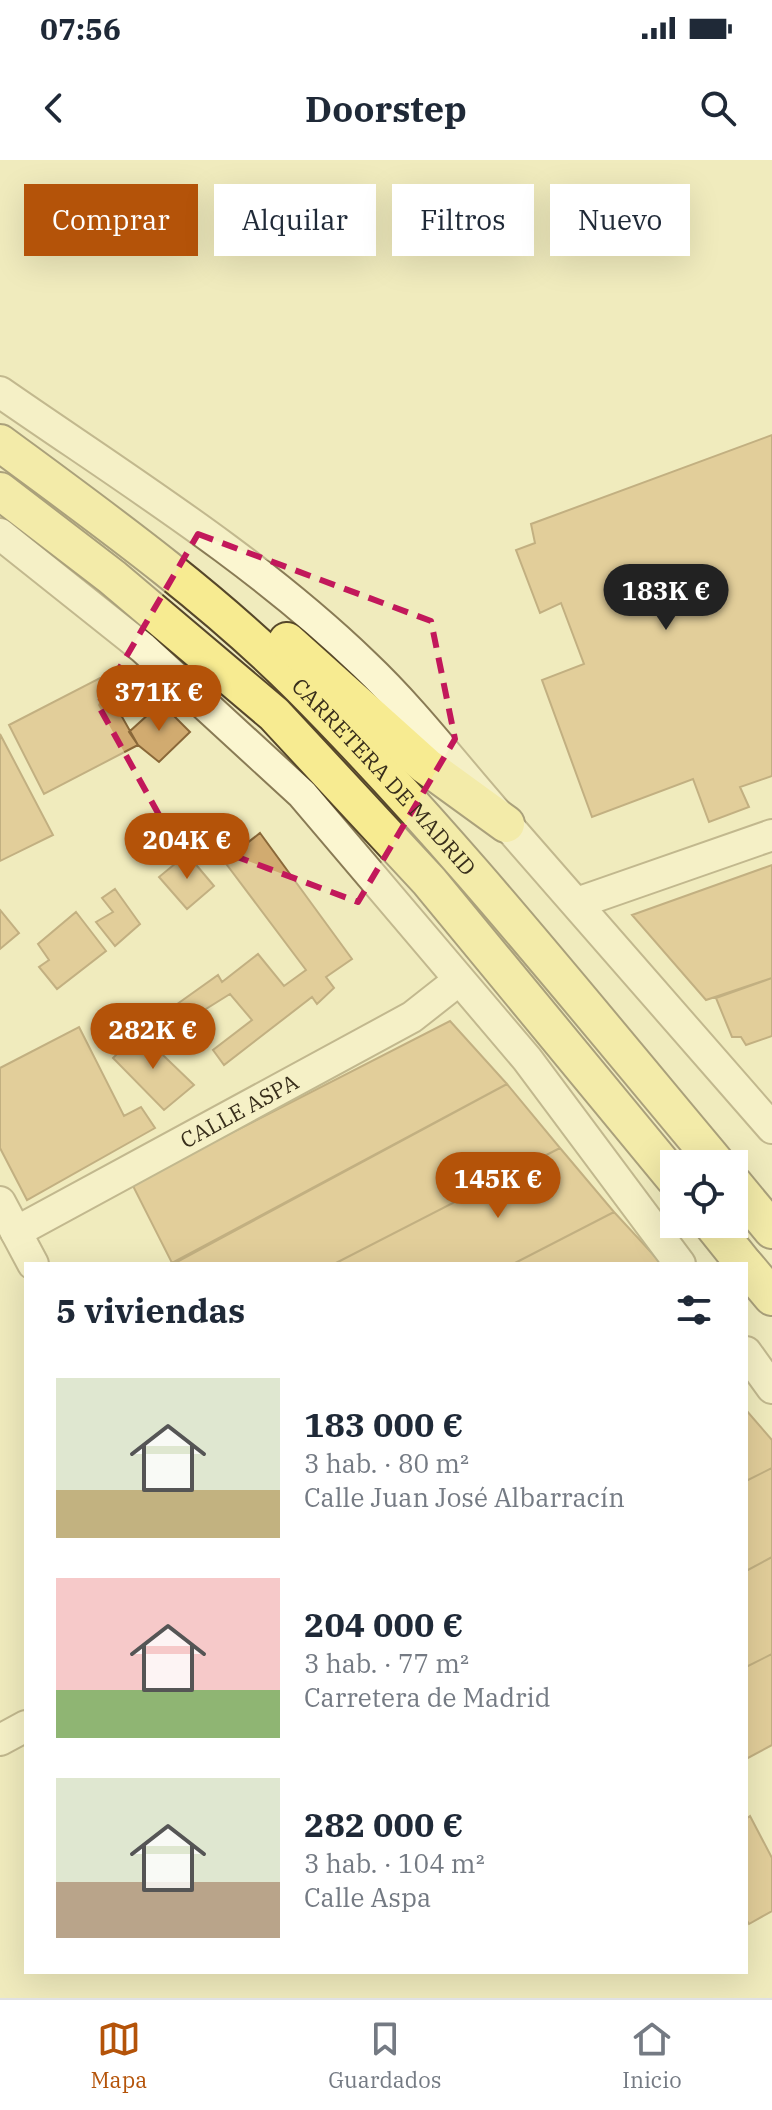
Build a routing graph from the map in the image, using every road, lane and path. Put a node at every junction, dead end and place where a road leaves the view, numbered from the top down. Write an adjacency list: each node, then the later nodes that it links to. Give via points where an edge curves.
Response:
1 (0, 392): 6 (street, via 295,604 365,664)
2 (0, 434): 6 (main road, via 198,561 426,766)
3 (0, 443): 11 (main road, CARRETERA DE MADRID, via 200,595 299,685 464,862)
4 (0, 491): 12 (main road, CARRETERA DE MADRID, via 274,714 429,881)
5 (0, 534): 9 (street, via 143,648 302,794)
6 (506, 824): 8 (street)
7 (772, 835): 8 (street)
8 (577, 903): 10 (street)
9 (459, 980): 16 (street, CALLE ASPA, via 412,1017); 19 (street, via 527,1059)
10 (772, 1128)
11 (705, 1150)
12 (660, 1161)
13 (748, 1201): 15 (main road)
14 (0, 1202): 16 (street)
15 (772, 1230)
16 (16, 1232): 18 (street)
17 (723, 1238): 20 (main road)
18 (32, 1262)
19 (679, 1262)
20 (743, 1262)
21 (748, 1269): 22 (main road)
22 (772, 1297)
23 (749, 1360): 24 (street)
24 (772, 1388)
25 (24, 1727): 26 (street)
26 (0, 1740)

